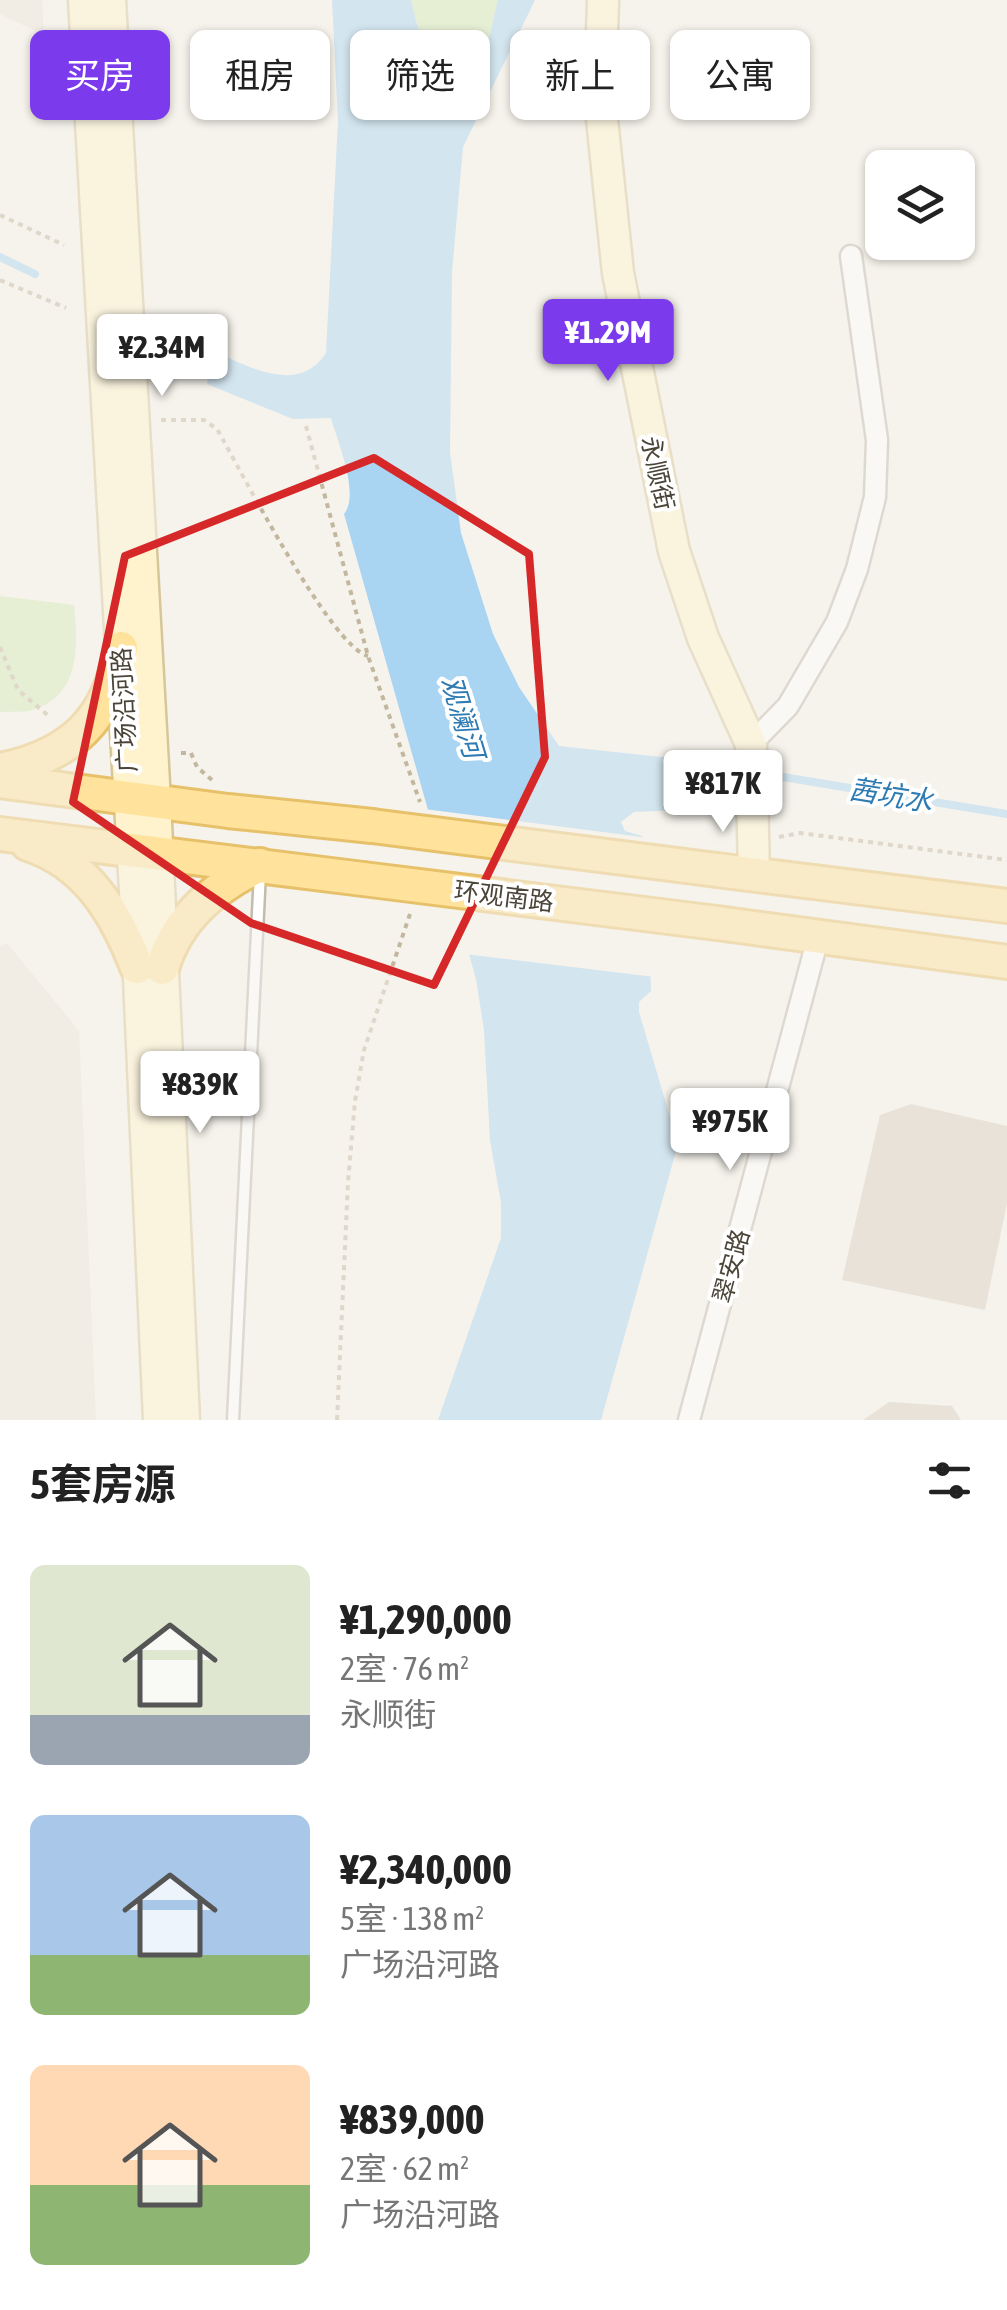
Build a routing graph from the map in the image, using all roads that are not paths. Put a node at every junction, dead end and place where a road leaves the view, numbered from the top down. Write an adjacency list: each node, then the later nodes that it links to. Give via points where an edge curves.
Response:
1 (84, 0): 5 (street, 广场沿河路)
2 (110, 0): 9 (street, 广场沿河路)
3 (603, 0): 6 (street, 永顺街, via 600,100 631,346 686,594)
4 (851, 256): 6 (street, via 877,440 875,497 837,622)
5 (121, 648): 7 (main road, via 111,693 84,730 46,756); 9 (street, 广场沿河路)
6 (752, 753): 14 (street, 永顺街)
7 (0, 770)
8 (0, 781): 9 (main road)
9 (142, 800): 10 (main road); 12 (street, 广场沿河路)
10 (367, 825): 14 (main road, bridge); 15 (main road)
11 (0, 834): 12 (main road, 环观南路); 19 (main road, via 40,848 81,874)
12 (145, 853): 13 (main road, 环观南路); 19 (street, 广场沿河路)
13 (260, 864): 15 (main road, 环观南路); 19 (main road, via 199,906); 22 (lane)
14 (754, 874): 16 (main road)
15 (358, 878): 17 (main road, 环观南路, bridge)
16 (1007, 906)
17 (818, 938): 18 (main road, 环观南路); 23 (street, 翠安路)
18 (1007, 962)
19 (150, 968): 20 (street, 广场沿河路); 21 (street, 广场沿河路)
20 (159, 1420)
21 (184, 1420)
22 (233, 1420)
23 (689, 1420)

